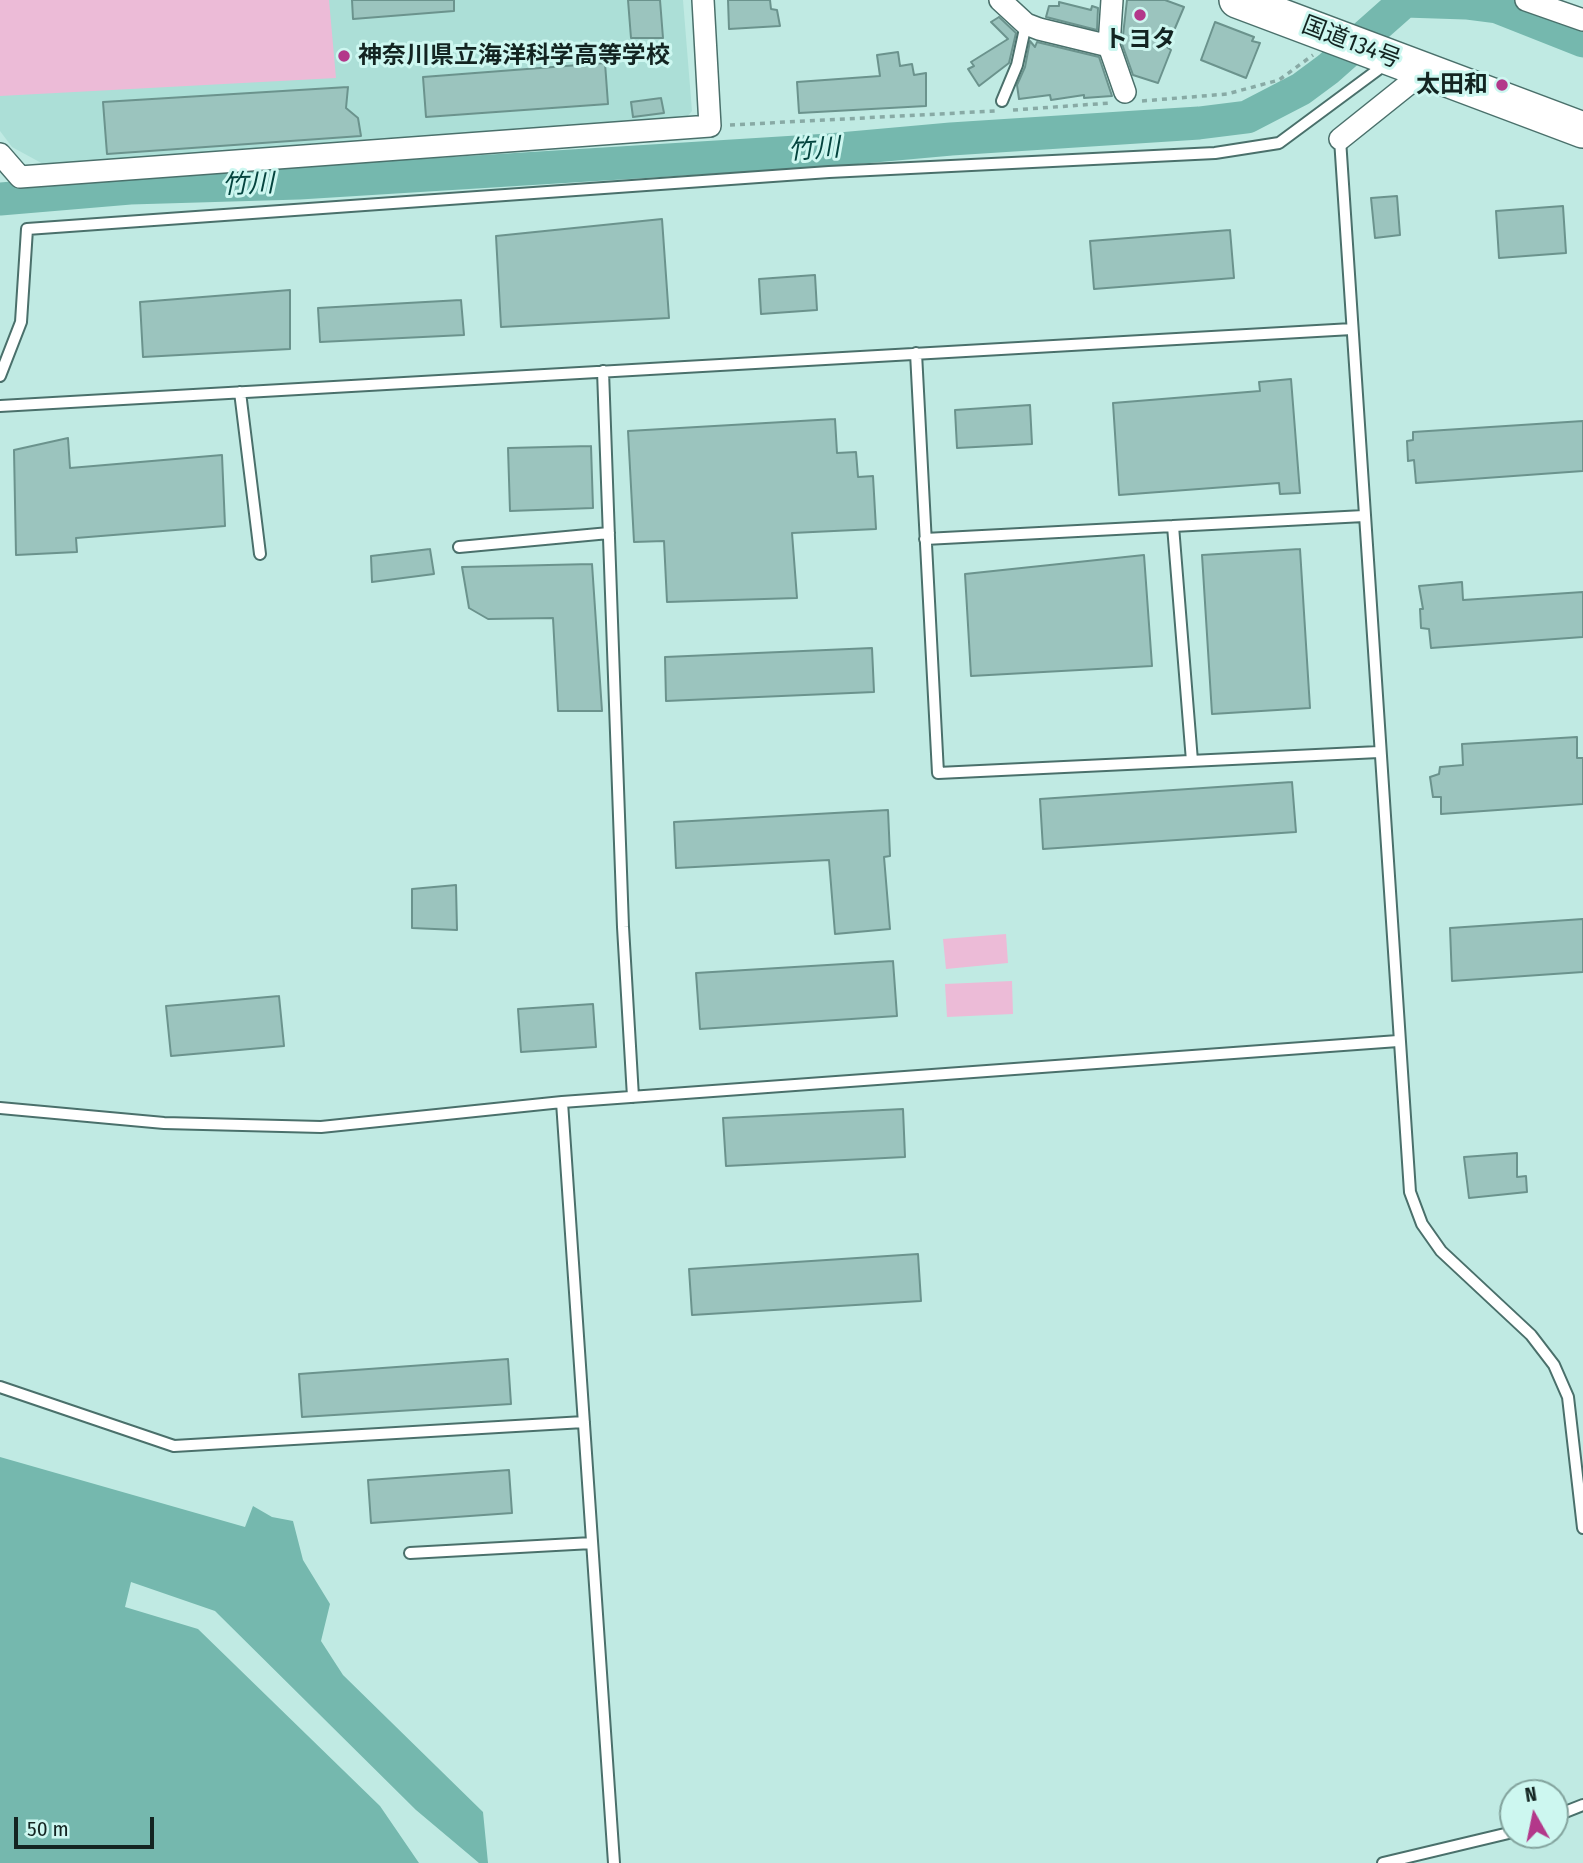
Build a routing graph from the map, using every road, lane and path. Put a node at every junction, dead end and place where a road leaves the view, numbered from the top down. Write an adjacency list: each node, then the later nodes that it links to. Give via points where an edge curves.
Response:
1 (703, 0): 14 (street)
2 (1000, 0): 7 (street)
3 (1112, 0): 9 (street)
4 (1237, 0): 8 (highway, 国道134号)
5 (1526, 0): 6 (street)
6 (1583, 20)
7 (1026, 24): 9 (street); 13 (lane)
8 (1330, 36): 10 (highway, 国道134号); 12 (path, via 1323,47 1279,80 1227,94)
9 (1109, 46): 12 (street)
10 (1383, 55): 11 (highway, 国道134号); 21 (lane, via 1279,143 1215,153 829,172 27,229 21,322)
11 (1425, 71): 15 (highway, 国道134号); 16 (street)
12 (1124, 99): 14 (path)
13 (1002, 102)
14 (710, 126): 17 (street, via 20,177)
15 (1583, 130)
16 (1339, 139): 18 (lane)
17 (0, 155)
18 (1352, 329): 19 (lane); 24 (lane)
19 (916, 353): 20 (lane); 27 (lane)
20 (603, 371): 22 (lane); 26 (lane)
21 (0, 376)
22 (240, 392): 23 (lane); 29 (lane)
23 (0, 405)
24 (1364, 516): 25 (lane); 30 (lane)
25 (1173, 526): 27 (lane); 31 (lane)
26 (609, 533): 28 (lane); 33 (lane)
27 (925, 539): 31 (lane, via 938,773)
28 (458, 547)
29 (260, 554)
30 (1379, 752): 31 (lane); 32 (lane)
31 (1192, 761)
32 (1398, 1041): 33 (lane); 38 (lane, via 1410,1192 1422,1224 1441,1251 1531,1335 1554,1365 1567,1397)
33 (633, 1097): 34 (lane)
34 (562, 1102): 35 (lane, via 321,1127 164,1123); 37 (lane)
35 (0, 1108)
36 (0, 1387): 37 (lane, via 174,1446)
37 (584, 1422): 39 (lane)
38 (1583, 1528)
39 (592, 1543): 40 (lane); 42 (lane)
40 (410, 1553)
41 (1499, 1835): 43 (lane)
42 (614, 1863)
43 (1383, 1863)

